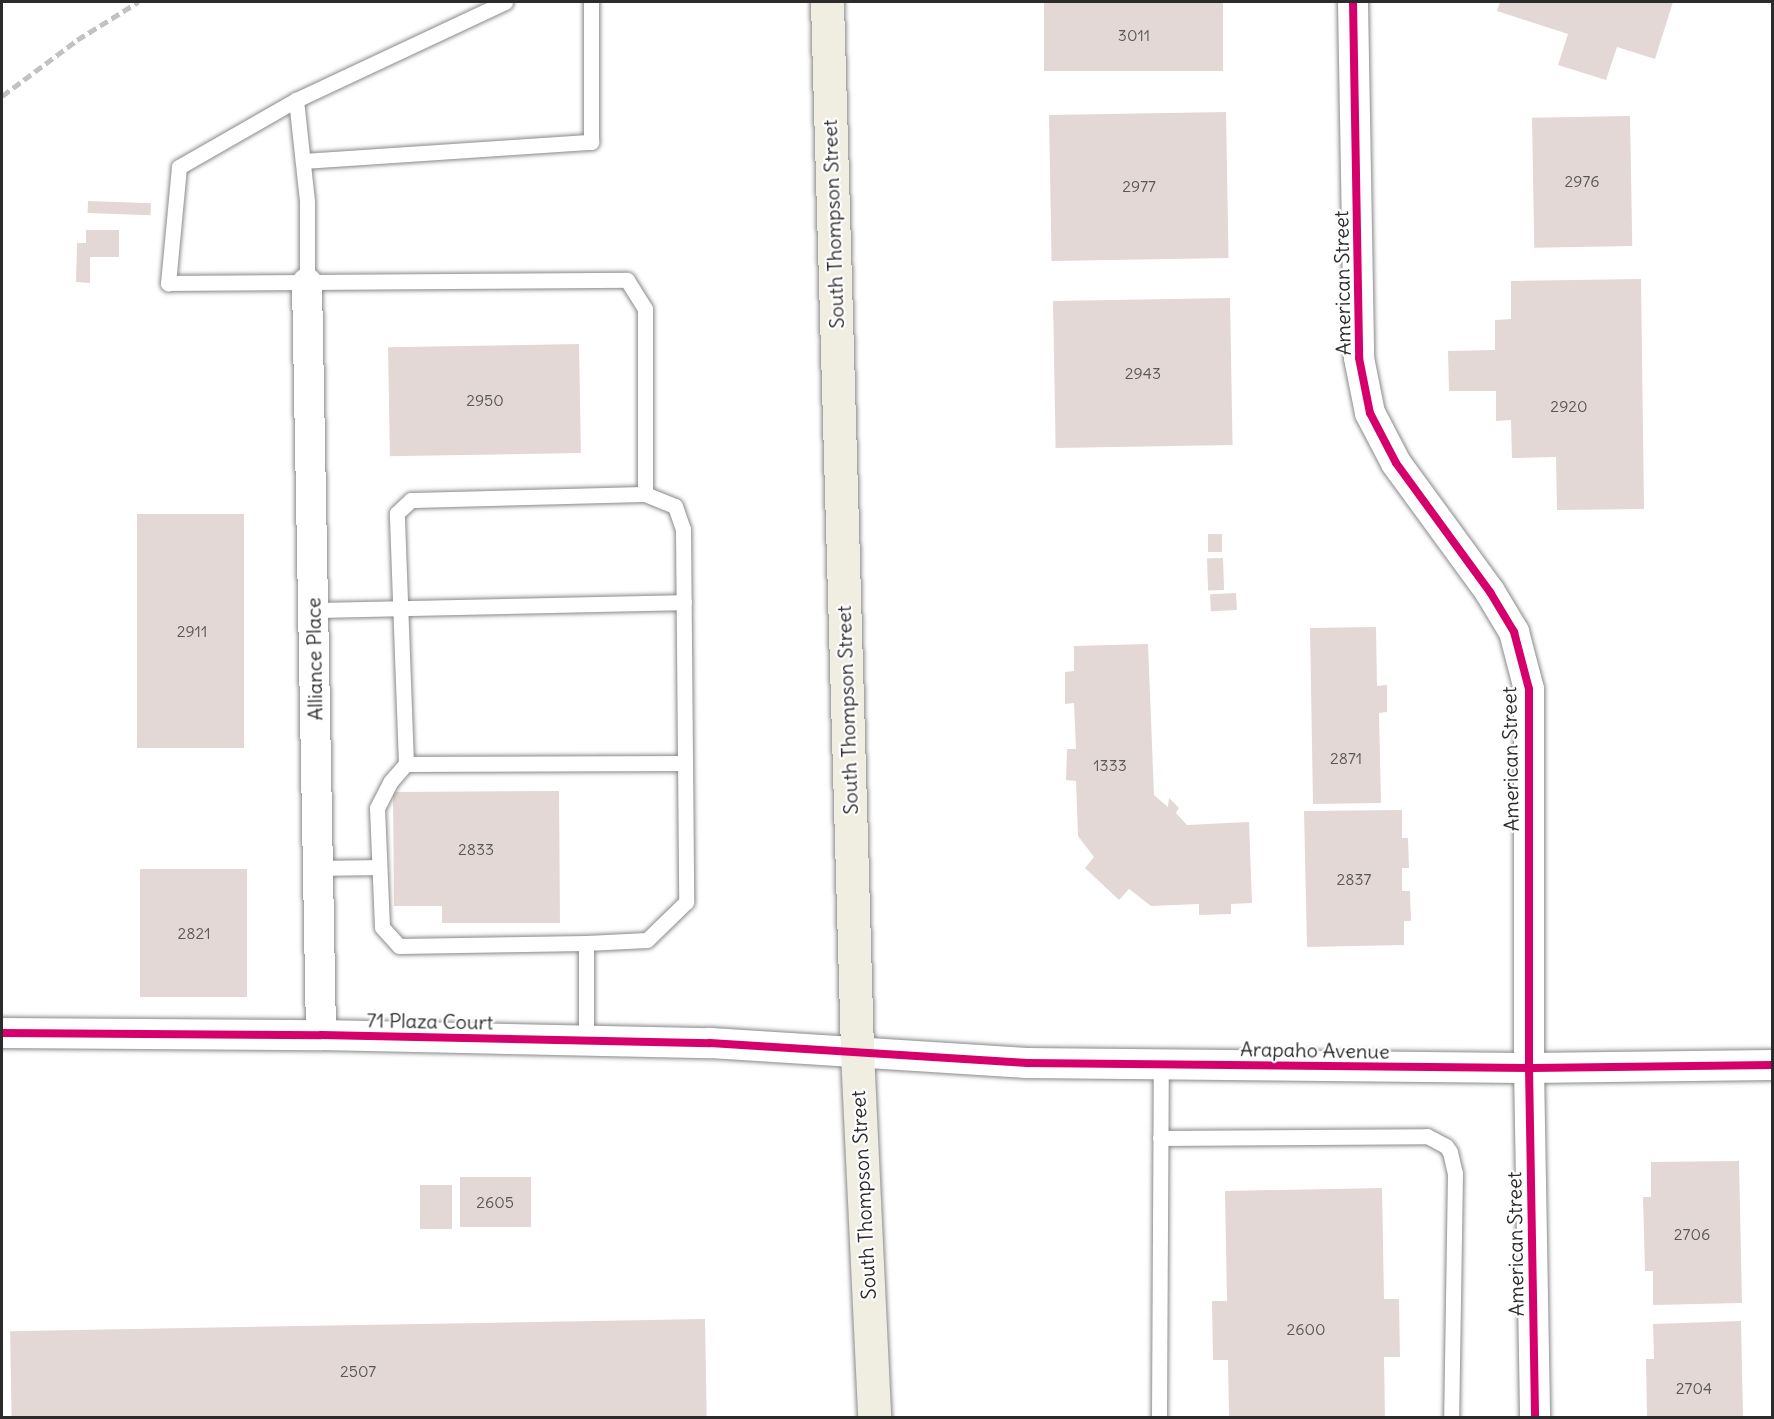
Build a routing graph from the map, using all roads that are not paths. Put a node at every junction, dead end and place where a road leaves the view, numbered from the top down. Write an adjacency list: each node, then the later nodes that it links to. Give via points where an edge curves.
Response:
1 (505, 2): 5 (lane)
2 (591, 2): 6 (lane, via 591,142)
3 (827, 2): 20 (highway, South Thompson Street)
4 (1353, 2): 23 (street, American Street, via 1359,358 1370,413 1396,463 1490,592 1514,632 1529,689)
5 (296, 100): 6 (lane); 7 (lane, via 179,167 168,283)
6 (303, 161): 7 (lane)
7 (307, 283): 8 (lane, via 627,280 645,309); 11 (street, Alliance Place)
8 (645, 494): 9 (lane, via 675,506 683,528); 10 (lane, via 411,500 397,513)
9 (684, 602): 10 (lane); 12 (lane)
10 (400, 607): 11 (lane); 13 (lane)
11 (313, 610): 15 (street, Alliance Place)
12 (685, 763): 13 (lane); 16 (lane, via 686,902 647,940)
13 (406, 764): 14 (lane, via 391,781 377,808)
14 (379, 867): 15 (lane); 16 (lane, via 382,927 399,946)
15 (318, 868): 18 (street, Alliance Place)
16 (586, 944): 19 (lane)
17 (2, 1033): 18 (street, 71 Plaza Court)
18 (321, 1035): 19 (street, 71 Plaza Court)
19 (586, 1041): 20 (street, 71 Plaza Court, via 710,1043)
20 (857, 1052): 21 (street, Arapaho Avenue, via 1028,1064); 25 (highway, South Thompson Street)
21 (1161, 1065): 23 (street, Arapaho Avenue); 24 (lane)
22 (1773, 1065): 23 (street, Arapaho Avenue)
23 (1528, 1068): 28 (street, American Street)
24 (1160, 1138): 26 (lane); 27 (lane, via 1427,1136 1446,1146 1455,1173)
25 (874, 1418)
26 (1159, 1418)
27 (1451, 1418)
28 (1534, 1418)

